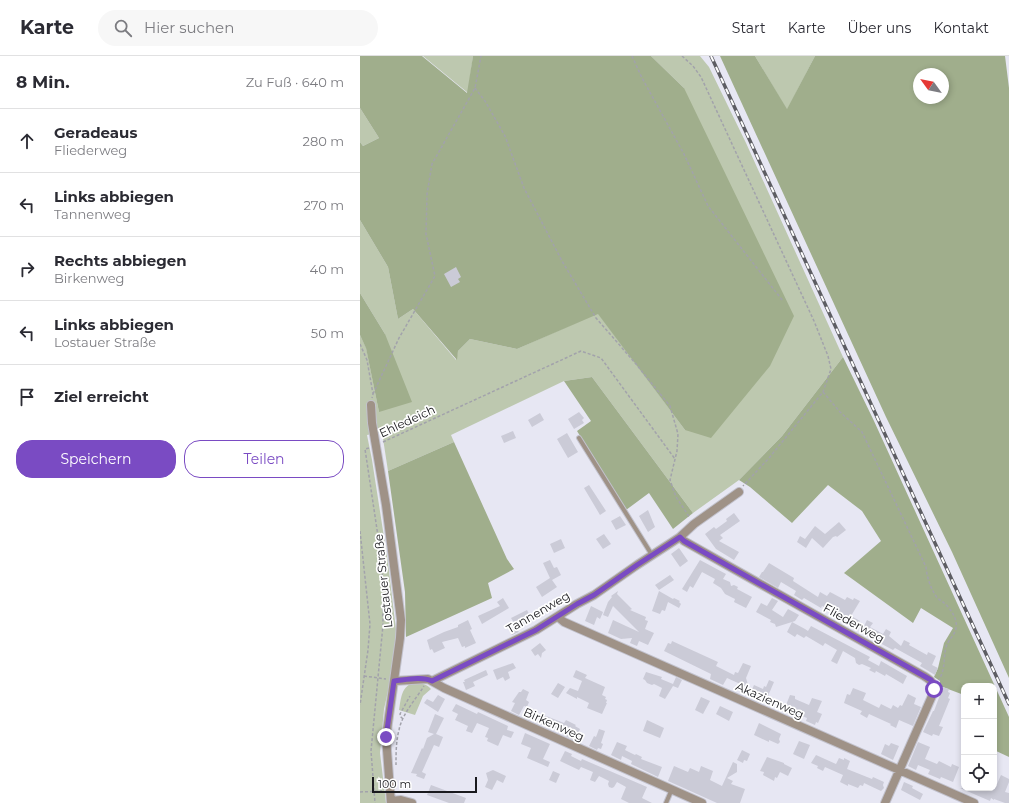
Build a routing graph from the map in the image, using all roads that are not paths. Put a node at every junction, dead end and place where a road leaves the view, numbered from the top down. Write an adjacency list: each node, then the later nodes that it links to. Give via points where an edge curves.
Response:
1 (371, 405): 7 (street, Lostauer Straße, via 401,620)
2 (579, 438): 5 (lane)
3 (738, 492): 4 (street, Tannenweg)
4 (680, 537): 5 (street, Tannenweg); 9 (street, Fliederweg, via 726,566 931,680 934,689)
5 (652, 556): 6 (street, Tannenweg)
6 (558, 617): 8 (street, Tannenweg); 9 (street, Akazienweg, via 564,622)
7 (391, 680): 8 (street); 11 (street, Lostauer Straße, via 386,737)
8 (430, 680): 10 (street, Birkenweg)
9 (899, 770): 15 (street); 16 (street, Akazienweg)
10 (672, 790): 13 (lane); 14 (street, Birkenweg)
11 (391, 802): 12 (street, via 401,800)
12 (412, 803)
13 (666, 803)
14 (702, 803)
15 (885, 803)
16 (974, 803)

